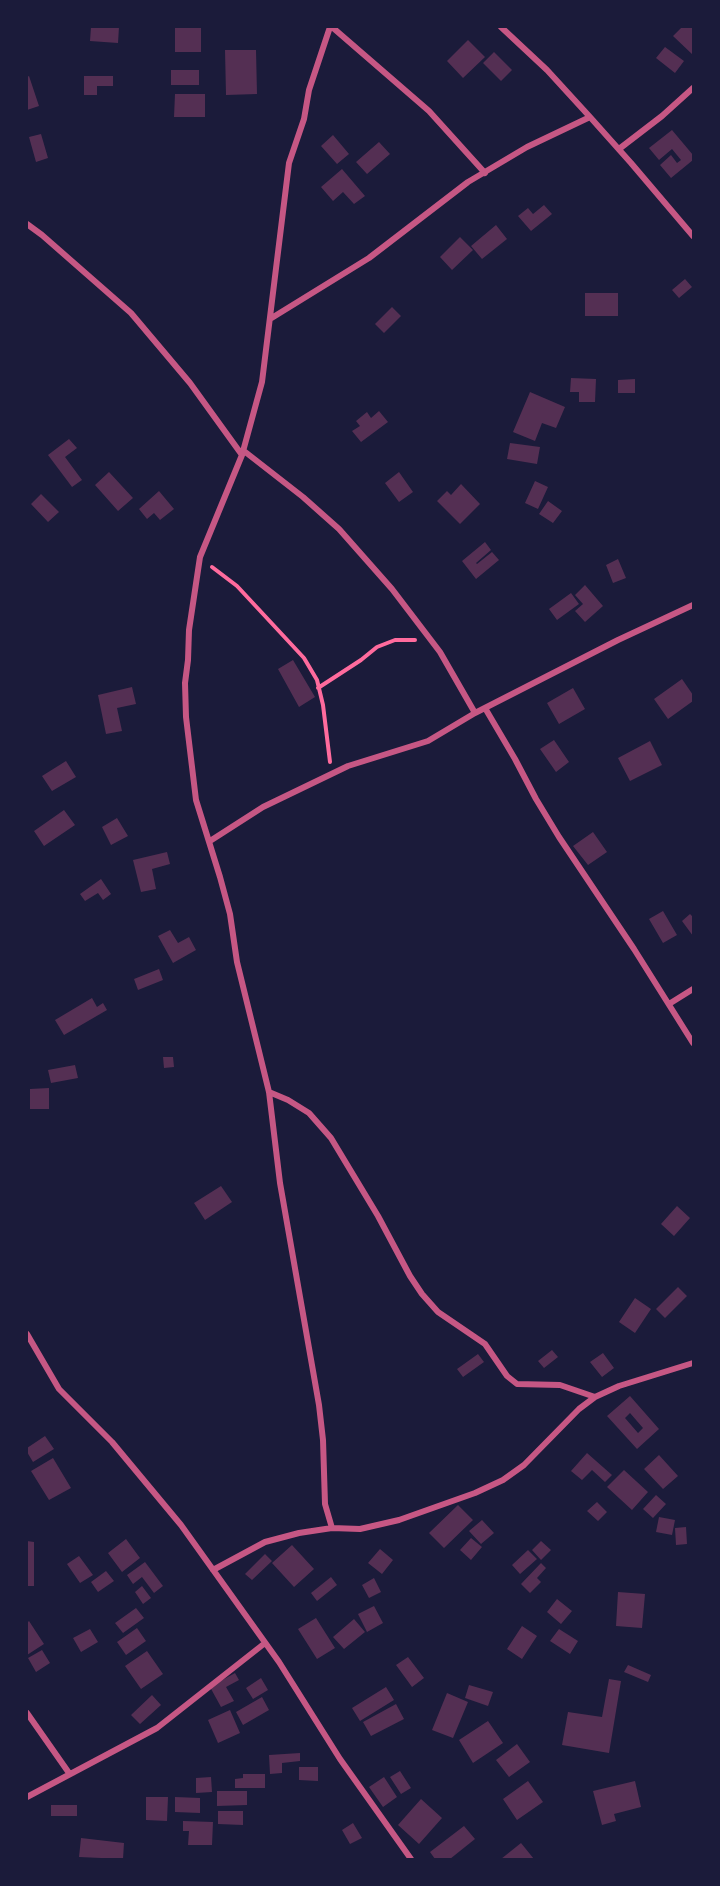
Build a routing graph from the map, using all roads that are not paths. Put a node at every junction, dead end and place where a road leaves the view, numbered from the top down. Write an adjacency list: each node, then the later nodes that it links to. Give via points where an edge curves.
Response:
1 (331, 27): 6 (street, via 429,111); 9 (street, via 289,163)
2 (501, 27): 4 (street)
3 (693, 88): 5 (street)
4 (590, 117): 5 (street); 6 (street)
5 (619, 149): 8 (street)
6 (484, 172): 9 (street, via 369,258)
7 (27, 224): 10 (street, via 131,313)
8 (693, 236)
9 (270, 319): 10 (street, via 262,382)
10 (243, 453): 13 (street, via 339,529 432,641); 14 (street, via 200,557 189,630 186,717 196,800)
11 (693, 605): 12 (street)
12 (484, 708): 13 (street); 16 (street, via 559,837)
13 (475, 713): 14 (street, via 428,741 348,766 263,807)
14 (210, 841): 18 (street)
15 (693, 989): 16 (street)
16 (669, 1004): 17 (street)
17 (693, 1043)
18 (269, 1092): 21 (street, via 309,1113 331,1138 410,1276 438,1312 485,1344 517,1384 560,1385); 22 (street, via 280,1183 319,1405 326,1504)
19 (27, 1334): 23 (street, via 59,1389 112,1442)
20 (693, 1363): 21 (street)
21 (595, 1397): 22 (street, via 503,1480 399,1520 360,1529)
22 (332, 1528): 23 (street, via 265,1542)
23 (213, 1570): 24 (street)
24 (265, 1642): 26 (street, via 157,1728); 28 (street, via 339,1759)
25 (27, 1713): 26 (street)
26 (69, 1773): 27 (street)
27 (27, 1797)
28 (411, 1859)

